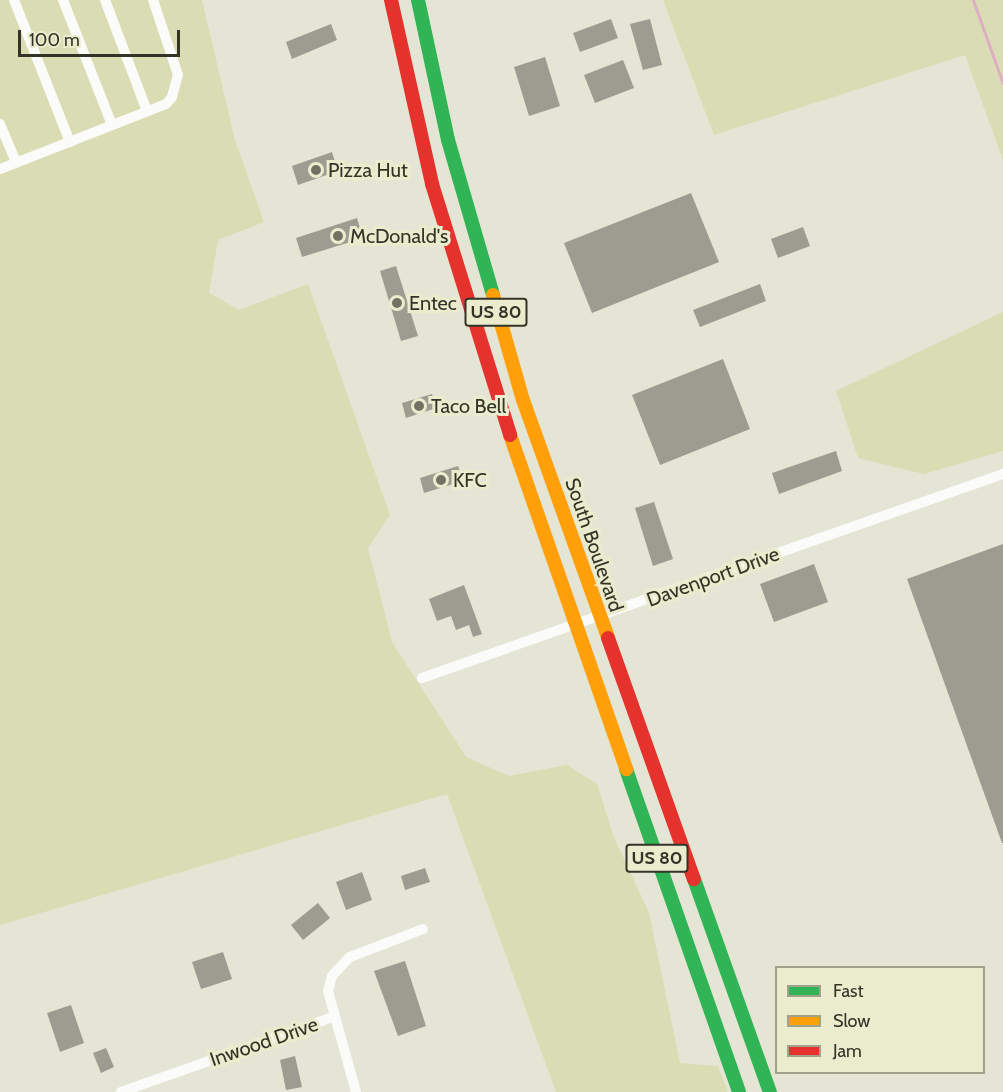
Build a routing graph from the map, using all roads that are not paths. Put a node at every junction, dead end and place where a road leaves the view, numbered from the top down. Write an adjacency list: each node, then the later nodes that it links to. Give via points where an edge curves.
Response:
1 (14, 0): 11 (street)
2 (63, 0): 10 (street)
3 (105, 0): 8 (street)
4 (153, 0): 8 (street, via 178,89 166,104)
5 (391, 0): 14 (highway, US 80)
6 (402, 0): 7 (highway)
7 (419, 4): 15 (highway, South Boulevard / US 80)
8 (147, 111): 10 (street)
9 (0, 124): 12 (street)
10 (112, 125): 11 (street)
11 (70, 142): 12 (street)
12 (16, 162): 13 (street)
13 (0, 169)
14 (436, 201): 15 (highway, via 458,250 472,261); 17 (highway, US 80, via 476,338)
15 (481, 261): 18 (highway, South Boulevard / US 80)
16 (1003, 474): 19 (street, Davenport Drive)
17 (543, 532): 18 (highway, via 562,573 573,578); 20 (highway, US 80)
18 (581, 568): 19 (highway, South Boulevard / US 80)
19 (598, 617): 20 (street, Davenport Drive); 27 (highway, South Boulevard / US 80)
20 (575, 624): 21 (street, Davenport Drive); 26 (highway, US 80)
21 (422, 678)
22 (423, 929): 23 (street, via 340,965 328,992)
23 (333, 1017): 24 (street, Inwood Drive); 25 (street, Inwood Drive)
24 (121, 1092)
25 (356, 1092)
26 (739, 1092)
27 (770, 1092)

